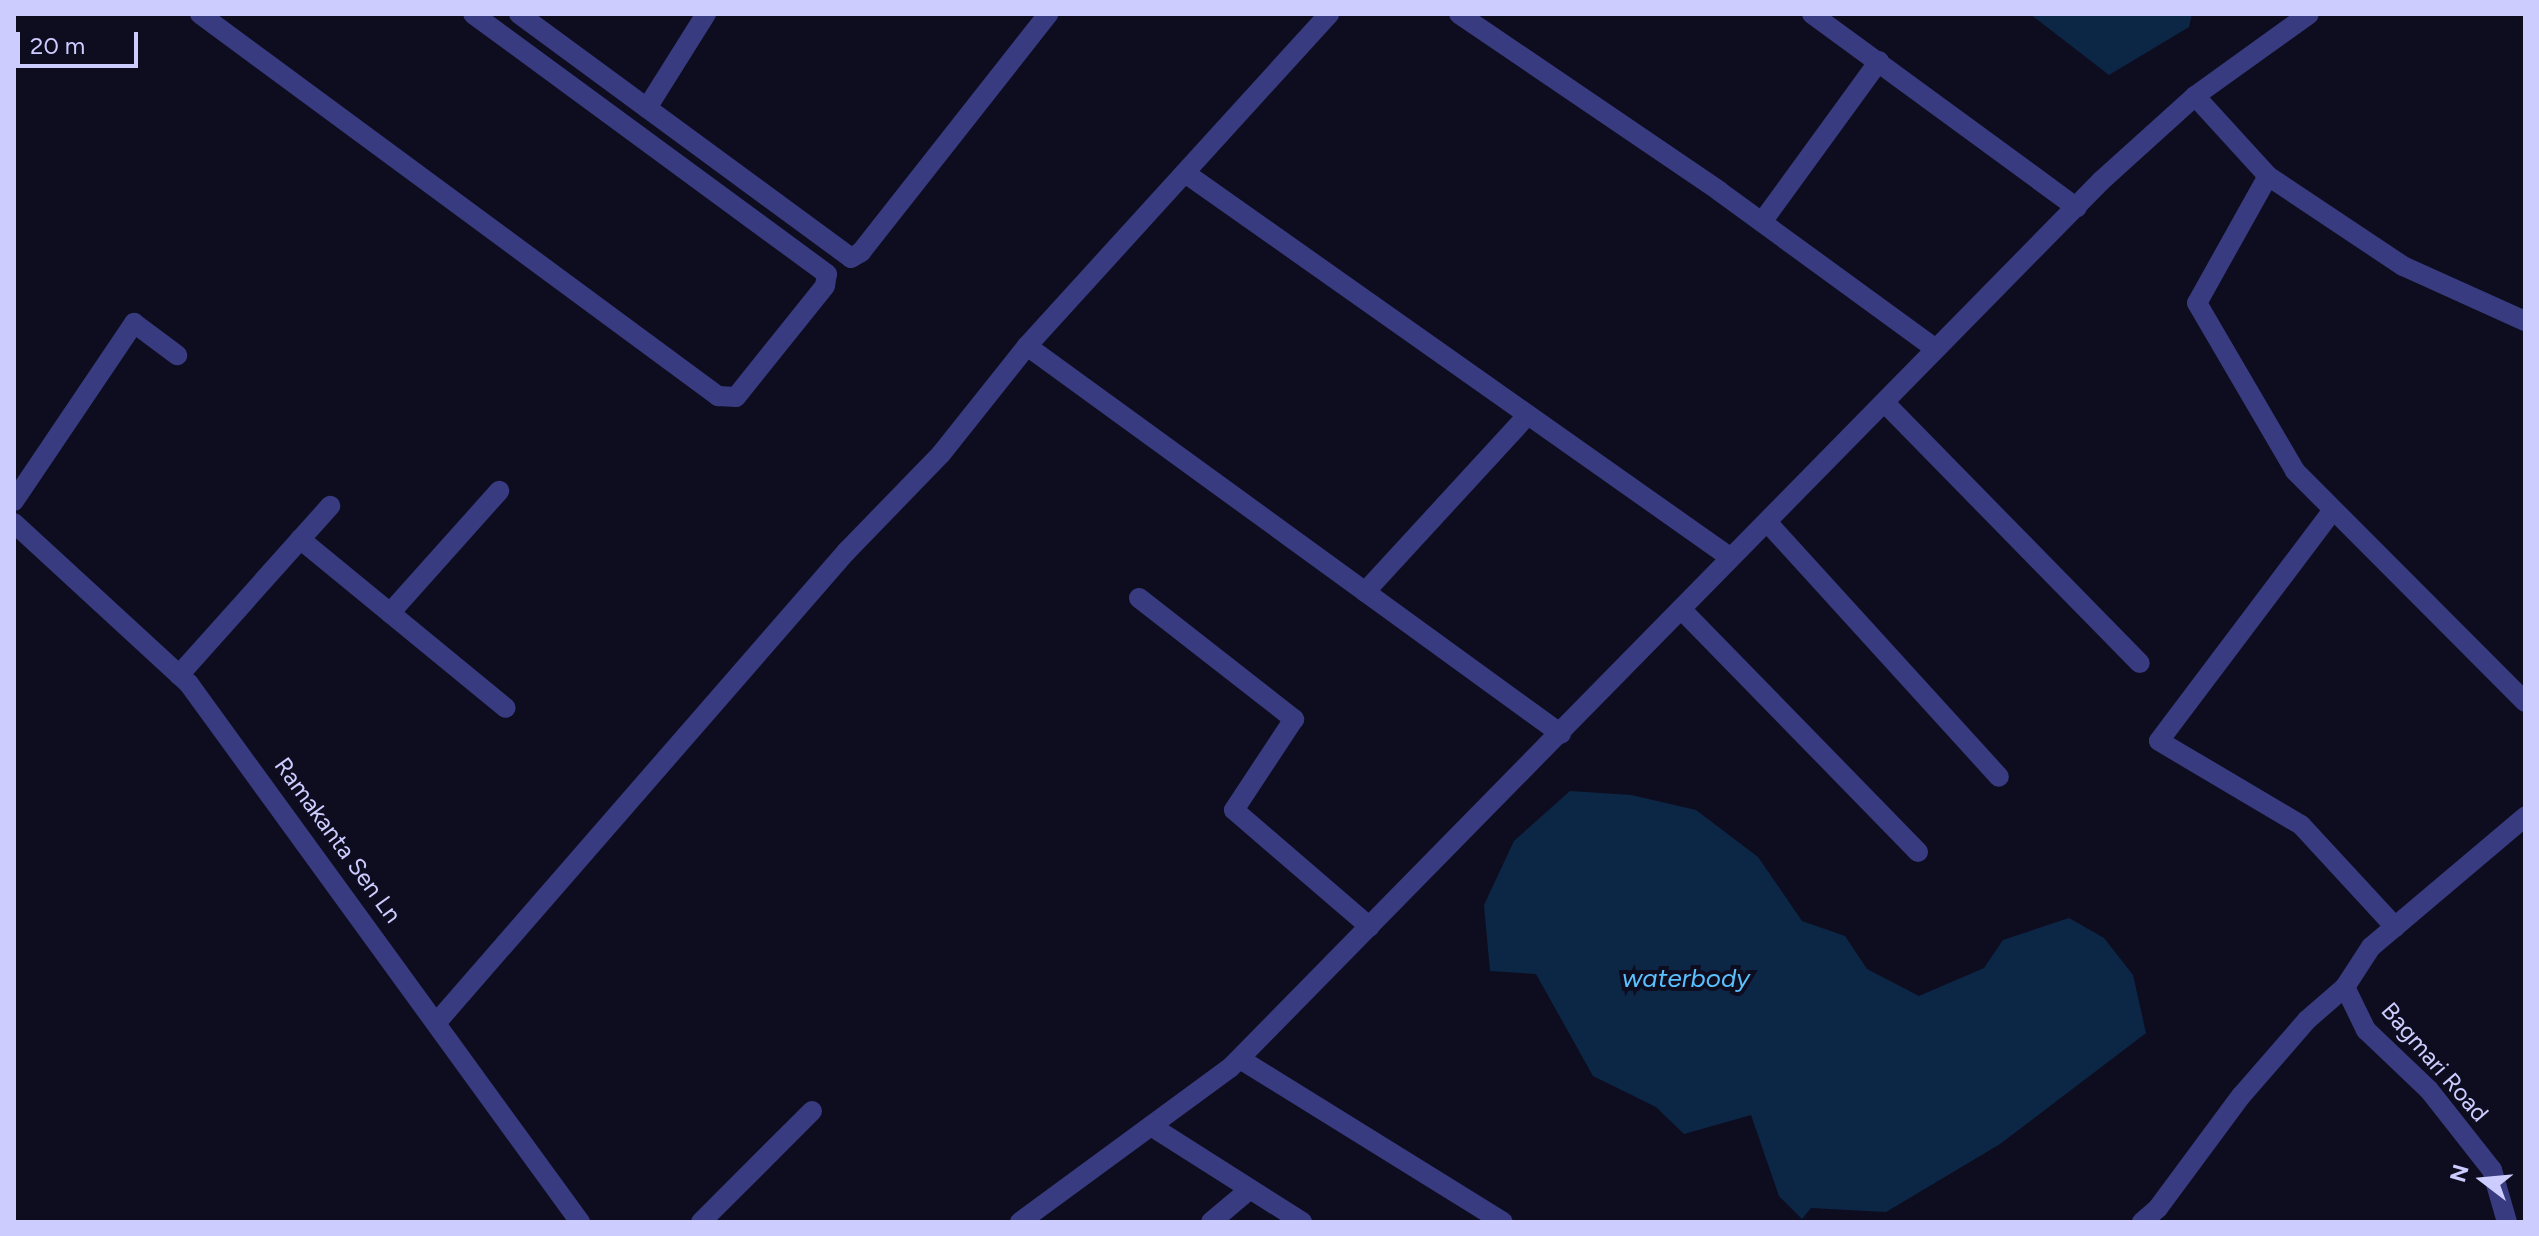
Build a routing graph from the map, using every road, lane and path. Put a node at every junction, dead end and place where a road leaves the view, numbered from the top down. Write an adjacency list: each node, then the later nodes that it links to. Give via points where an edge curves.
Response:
1 (200, 14): 2 (street, via 718,396 736,397 825,286 827,274)
2 (473, 14)
3 (519, 14): 12 (street)
4 (706, 14): 12 (street)
5 (1048, 14): 12 (street, via 861,252 851,258)
6 (1329, 14): 13 (street)
7 (1459, 14): 16 (street)
8 (1812, 14): 10 (street)
9 (2309, 14): 11 (street)
10 (1879, 61): 15 (street); 16 (street)
11 (2195, 96): 14 (street); 15 (street)
12 (647, 108)
13 (1188, 175): 18 (street); 22 (street)
14 (2268, 176): 17 (street, via 2403,266); 26 (street, via 2197,303 2295,471)
15 (2077, 208): 19 (street)
16 (1762, 222): 19 (street)
17 (2525, 321)
18 (1027, 346): 31 (street); 46 (street, via 941,454 846,552)
19 (1936, 349): 21 (street)
20 (177, 355): 24 (street, via 134,323)
21 (1885, 403): 28 (street); 35 (street)
22 (1527, 416): 30 (street); 31 (street)
23 (499, 491): 34 (street)
24 (14, 501)
25 (330, 506): 29 (street)
26 (2333, 510): 37 (street); 44 (street, via 2159,741 2301,825)
27 (14, 523): 36 (street, Ramakanta Sen Ln)
28 (1768, 523): 30 (street); 40 (street)
29 (300, 539): 34 (street); 36 (street)
30 (1731, 558): 33 (street)
31 (1365, 592): 39 (street)
32 (1139, 598): 43 (street, via 1294,719 1234,810)
33 (1682, 610): 39 (street); 42 (street)
34 (390, 613): 38 (street)
35 (2140, 663)
36 (179, 675): 46 (street, Ramakanta Sen Ln)
37 (2525, 702)
38 (506, 708)
39 (1561, 734): 43 (street)
40 (1999, 777)
41 (2525, 817): 44 (street)
42 (1918, 852)
43 (1370, 927): 47 (street)
44 (2395, 927): 45 (street, via 2371,947)
45 (2345, 987): 57 (street, via 2297,1030); 58 (street, Bagmari Road, via 2366,1030 2429,1090 2492,1170)
46 (437, 1022): 51 (street, Ramakanta Sen Ln)
47 (1240, 1059): 49 (street); 56 (street)
48 (812, 1111): 52 (street)
49 (1151, 1126): 50 (street); 53 (street)
50 (1250, 1189): 54 (street); 55 (street)
51 (580, 1222)
52 (701, 1222)
53 (1020, 1222)
54 (1211, 1222)
55 (1302, 1222)
56 (1503, 1222)
57 (2142, 1222)
58 (2507, 1222)

